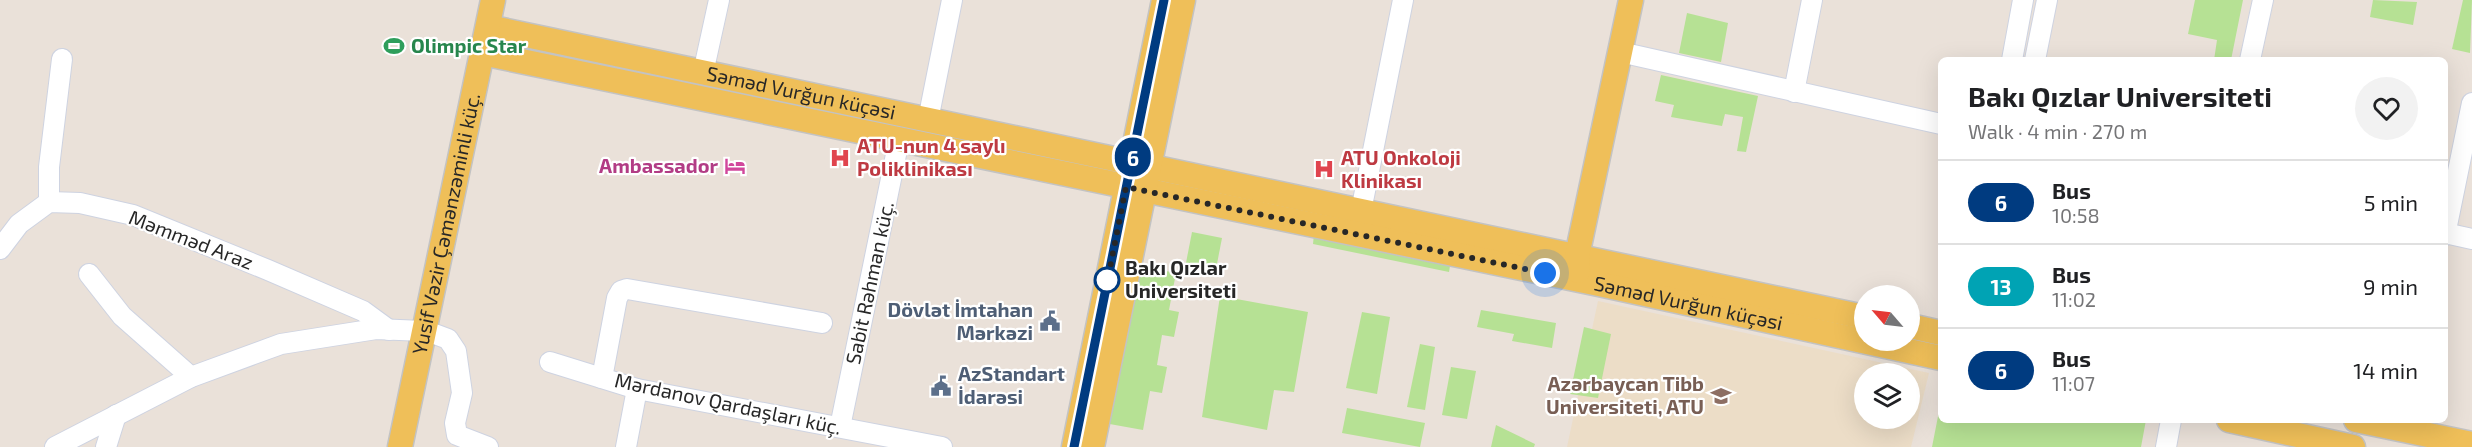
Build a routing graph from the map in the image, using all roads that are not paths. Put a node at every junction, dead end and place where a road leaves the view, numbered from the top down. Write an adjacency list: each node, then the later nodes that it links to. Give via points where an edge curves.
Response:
1 (493, 0): 12 (main road, Yusif Vəzir Çəmənzəminli küç.)
2 (719, 0): 19 (street)
3 (952, 0): 22 (street)
4 (1164, 0): 25 (main road)
5 (1183, 0): 25 (main road)
6 (1403, 0): 29 (street)
7 (1630, 0): 13 (main road)
8 (1812, 0): 20 (street)
9 (2023, 0): 15 (street)
10 (2047, 0): 16 (street)
11 (2264, 0): 17 (street)
12 (488, 27): 14 (main road, Yusif Vəzir Çəmənzəminli küç.); 19 (main road, Səməd Vurğun küçəsi)
13 (1620, 52): 20 (street); 35 (main road)
14 (482, 53): 24 (main road, Səməd Vurğun küçəsi); 42 (main road, Yusif Vəzir Çəmənzəminli küç.)
15 (2013, 57)
16 (2036, 57)
17 (2251, 57)
18 (62, 59): 28 (street, via 49,167)
19 (703, 73): 22 (main road, Səməd Vurğun küçəsi)
20 (1794, 92): 23 (street)
21 (2472, 103): 30 (street)
22 (928, 120): 25 (main road, Səməd Vurğun küçəsi)
23 (1938, 123)
24 (899, 140): 26 (main road, Səməd Vurğun küçəsi); 54 (street, Sabit Rəhman küç.)
25 (1140, 158): 26 (main road); 27 (main road, Səməd Vurğun küçəsi)
26 (1132, 195): 31 (main road, Səməd Vurğun küçəsi); 62 (main road); 63 (main road)
27 (1291, 196): 29 (main road, Səməd Vurğun küçəsi); 31 (main road)
28 (49, 202): 34 (street, via 19,224); 41 (street, Məmməd Araz, via 80,203 133,215 363,311)
29 (1361, 211): 35 (main road, Səməd Vurğun küçəsi)
30 (2448, 219)
31 (1286, 220): 37 (main road, Səməd Vurğun küçəsi)
32 (2448, 234): 33 (street)
33 (2472, 239)
34 (0, 249)
35 (1577, 256): 37 (main road, via 1577,268); 38 (main road, Səməd Vurğun küçəsi)
36 (89, 274): 46 (street, via 122,316)
37 (1590, 282): 44 (main road, Səməd Vurğun küçəsi)
38 (1854, 315)
39 (822, 322): 47 (street, via 627,289 617,298)
40 (1920, 328): 43 (main road)
41 (389, 330): 42 (street); 46 (street, via 281,344)
42 (424, 330): 58 (main road, Yusif Vəzir Çəmənzəminli küç.); 59 (street, via 448,339 456,351 462,393 455,423 457,435)
43 (1938, 332)
44 (1938, 357)
45 (550, 362): 47 (street, Mərdanov Qardaşları küç.)
46 (191, 377): 49 (street)
47 (602, 378): 48 (street, Mərdanov Qardaşları küç.)
48 (637, 389): 54 (street, Mərdanov Qardaşları küç.); 60 (street)
49 (116, 415): 56 (street); 57 (street)
50 (2170, 423): 64 (street)
51 (2243, 423): 65 (main road)
52 (2368, 423): 53 (main road)
53 (2407, 433): 55 (main road)
54 (849, 435): 61 (street, Mərdanov Qardaşları küç.)
55 (2472, 444)
56 (55, 447)
57 (106, 447)
58 (399, 447)
59 (488, 447)
60 (626, 447)
61 (942, 447)
62 (1074, 447)
63 (1092, 447)
64 (2166, 447)
65 (2353, 447)

